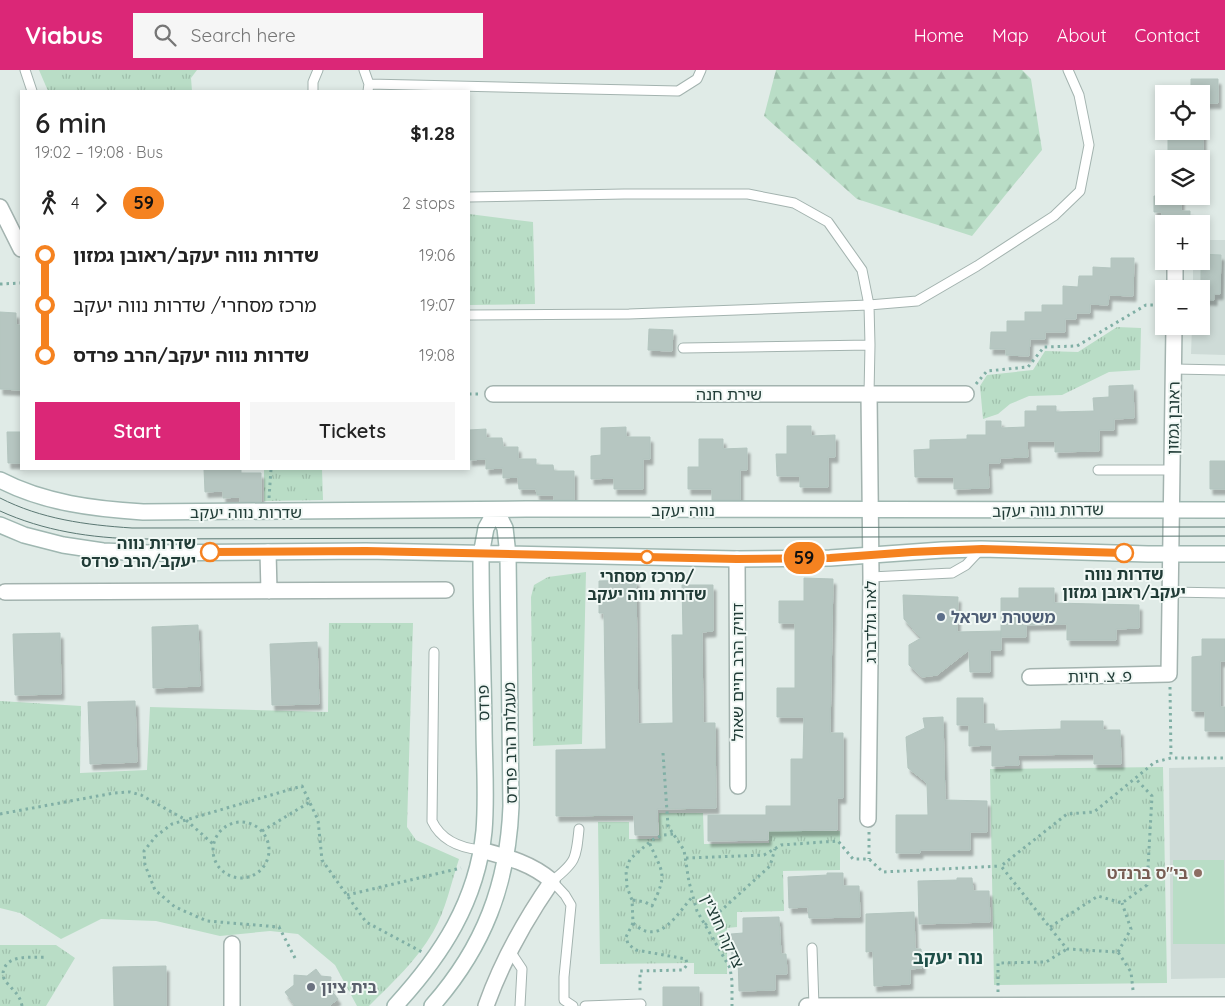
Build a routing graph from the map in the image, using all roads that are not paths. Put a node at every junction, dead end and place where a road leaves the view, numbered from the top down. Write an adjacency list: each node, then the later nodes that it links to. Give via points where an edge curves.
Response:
1 (25, 70): 7 (lane)
2 (318, 70): 8 (lane)
3 (364, 70): 6 (lane)
4 (701, 70): 6 (lane, via 697,79 678,91)
5 (1068, 70): 12 (lane, via 1078,95 1089,145 1080,191 1054,216 918,300)
6 (369, 88)
7 (32, 90)
8 (314, 90)
9 (470, 197): 12 (lane, via 748,194 794,203 828,222 862,270)
10 (0, 207): 11 (street)
11 (20, 247)
12 (869, 305): 13 (lane, via 629,314); 15 (lane)
13 (470, 315)
14 (1174, 335): 17 (street, ראובן גמזון)
15 (870, 345): 16 (lane); 20 (lane)
16 (683, 348)
17 (1174, 369): 18 (lane); 23 (street, ראובן גמזון)
18 (1225, 370)
19 (493, 394): 20 (street, שירת חנה)
20 (870, 394): 21 (street, שירת חנה); 26 (street, לאה גולדברג)
21 (966, 394)
22 (1098, 470): 23 (lane)
23 (1172, 470): 27 (street, ראובן גמזון)
24 (0, 480): 25 (street, שדרות נווה יעקב, via 53,499 105,510)
25 (496, 510): 26 (street, נווה יעקב); 34 (street, via 486,528); 35 (street, מעגלות הרב פרדס, via 505,528)
26 (870, 510): 27 (street, שדרות נווה יעקב); 36 (street, לאה גולדברג)
27 (1172, 510): 28 (street, שדרות נווה יעקב); 32 (street, ראובן גמזון)
28 (1225, 510)
29 (0, 525): 31 (street, via 63,545 103,551)
30 (982, 549): 32 (street); 36 (street); 38 (lane, via 952,573)
31 (268, 552): 34 (street); 40 (street)
32 (1171, 554): 33 (street); 41 (street, ראובן גמזון)
33 (1225, 554)
34 (481, 555): 35 (street); 50 (street, פרדס, via 485,806)
35 (508, 555): 37 (street); 51 (street, מעגלות הרב פרדס, via 511,806)
36 (870, 555): 37 (street); 38 (street, לאה גולדברג)
37 (737, 559): 47 (street, דוויק הרב חיים שאול)
38 (870, 577): 48 (street, לאה גולדברג)
39 (446, 590): 40 (street)
40 (269, 591): 43 (street)
41 (1170, 592): 42 (lane); 45 (street, ראובן גמזון)
42 (1225, 593)
43 (3, 596)
44 (434, 652): 50 (lane, via 432,821 437,831)
45 (1169, 674): 46 (street, פ. צ. חיות)
46 (1030, 677)
47 (738, 786)
48 (868, 819)
49 (579, 829): 52 (lane, via 576,855 569,867)
50 (479, 857): 51 (street); 61 (street, via 468,898 454,928 436,959)
51 (506, 857): 52 (street, via 528,865); 62 (street, מעגלות הרב פרדס, via 494,904 479,939)
52 (552, 881): 55 (street); 65 (lane, via 571,905 564,1000)
53 (232, 944): 60 (street)
54 (812, 948): 68 (lane)
55 (510, 951): 63 (street); 64 (lane, via 522,969)
56 (640, 1004): 66 (lane)
57 (998, 1005): 58 (street); 68 (street)
58 (1134, 1005): 59 (street)
59 (1225, 1005)
60 (232, 1006)
61 (395, 1006)
62 (432, 1006)
63 (486, 1006)
64 (520, 1006)
65 (573, 1006)
66 (585, 1006)
67 (807, 1006): 68 (street)
68 (814, 1006)

